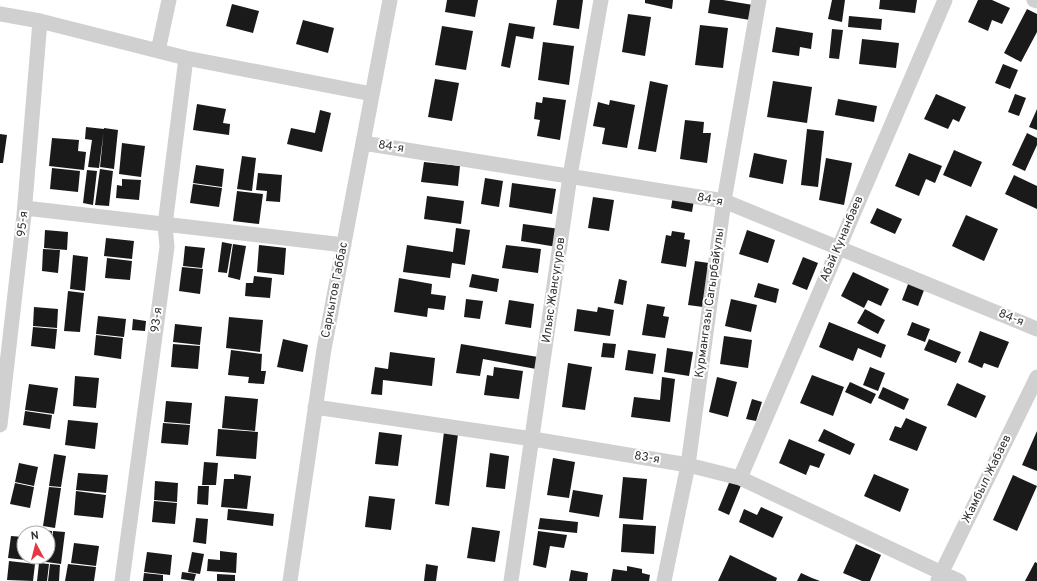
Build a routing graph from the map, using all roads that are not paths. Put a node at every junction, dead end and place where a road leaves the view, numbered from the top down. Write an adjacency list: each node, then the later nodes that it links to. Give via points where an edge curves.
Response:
1 (169, 0): 8 (street)
2 (390, 0): 10 (street, Саркытов Габбас)
3 (601, 0): 12 (street, Ильяс Жансугуров)
4 (759, 0): 13 (street, Курмангазы Сагырбайулы)
5 (945, 0): 17 (street, Абай Кунанбаев)
6 (0, 14): 7 (street)
7 (40, 21): 8 (street); 14 (street, 95-я)
8 (158, 51): 9 (street)
9 (186, 58): 10 (street); 15 (street, 93-я)
10 (372, 94): 11 (street, Саркытов Габбас)
11 (363, 143): 12 (street, 84-я); 16 (street, Саркытов Габбас)
12 (570, 176): 13 (street, 84-я); 22 (street, Ильяс Жансугуров)
13 (724, 201): 17 (street, 84-я); 23 (street, Курмангазы Сагырбайулы)
14 (25, 208): 15 (street); 21 (street, 95-я)
15 (165, 225): 16 (street); 26 (street, 93-я, via 167,247)
16 (344, 245): 20 (street, Саркытов Габбас)
17 (838, 249): 18 (street, 84-я); 24 (street, Абай Кунанбаев)
18 (1037, 329)
19 (1037, 377): 25 (street, Жамбыл Жабаев)
20 (315, 407): 22 (street, 83-я); 27 (street, Саркытов Габбас)
21 (0, 426)
22 (533, 439): 23 (street, 83-я); 28 (street, Ильяс Жансугуров)
23 (688, 465): 24 (street, 83-я); 29 (street, Курмангазы Сагырбайулы)
24 (740, 478): 25 (street, 83-я)
25 (940, 576): 30 (street, 83-я)
26 (122, 581)
27 (290, 581)
28 (511, 581)
29 (664, 581)
30 (959, 581)

